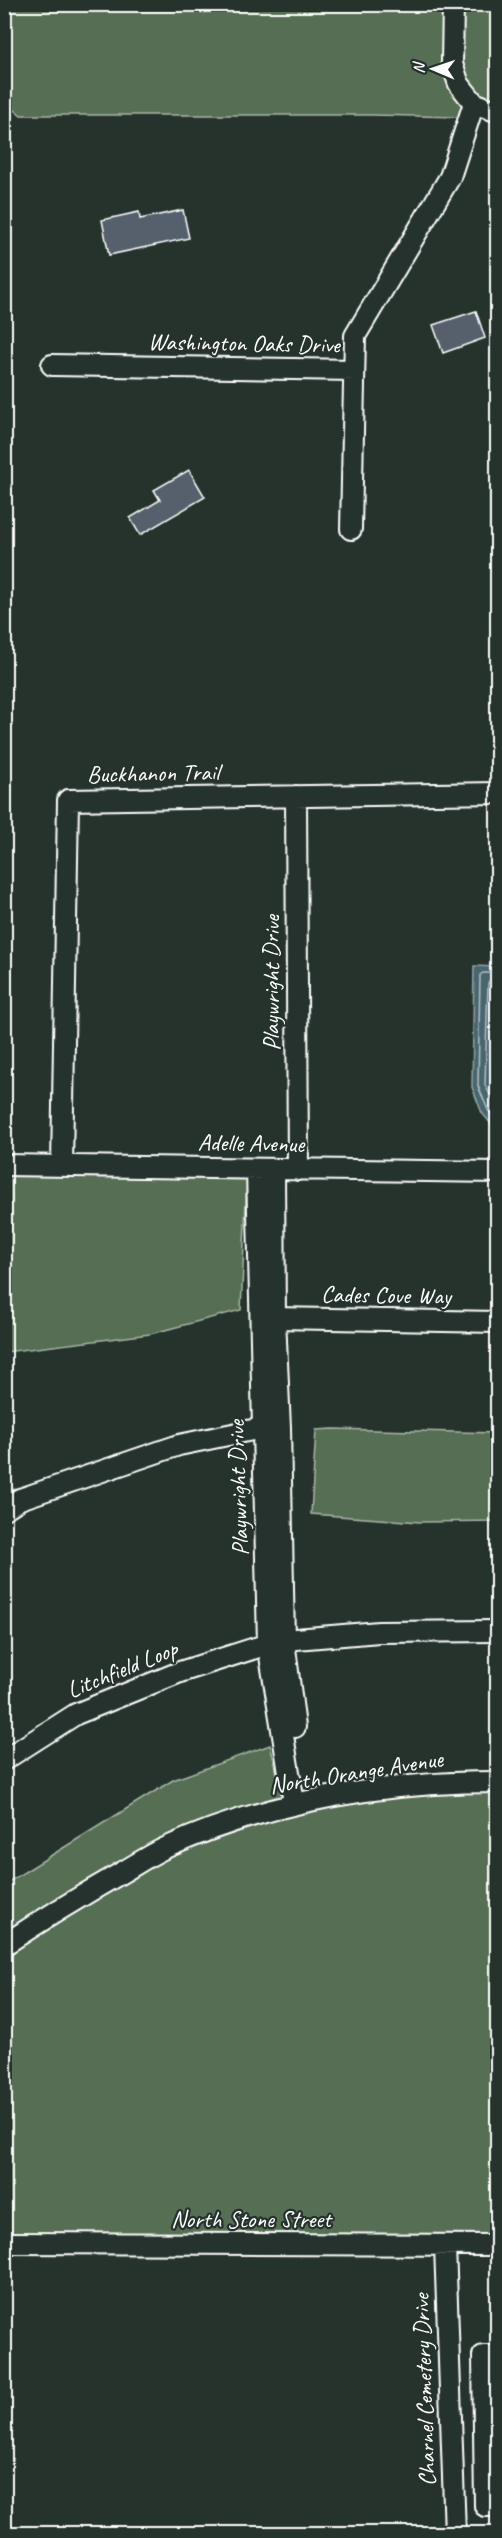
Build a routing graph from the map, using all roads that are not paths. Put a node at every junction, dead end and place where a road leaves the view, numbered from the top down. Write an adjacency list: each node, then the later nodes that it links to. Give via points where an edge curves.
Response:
1 (453, 4): 2 (street, via 452,64 459,84)
2 (474, 104): 3 (street); 5 (street, Washington Oaks Drive, via 450,177 355,336)
3 (498, 112)
4 (52, 365): 5 (street, Washington Oaks Drive)
5 (354, 370): 6 (street)
6 (351, 529)
7 (498, 793): 8 (street, Buckhanon Trail)
8 (296, 796): 10 (street, Buckhanon Trail, via 68,800); 12 (street, Playwright Drive)
9 (4, 1165): 10 (street, Adelle Avenue)
10 (62, 1166): 11 (street, Adelle Avenue)
11 (265, 1169): 12 (street, Adelle Avenue); 14 (street, Playwright Drive); 16 (street, Playwright Drive)
12 (298, 1170): 13 (street, Adelle Avenue)
13 (498, 1172)
14 (275, 1318): 15 (street, Cades Cove Way); 16 (street, Playwright Drive)
15 (498, 1322)
16 (271, 1428): 17 (street, via 179,1445 20,1499); 19 (street, Playwright Drive)
17 (4, 1509)
18 (498, 1631): 19 (street, via 378,1632)
19 (276, 1642): 20 (street, Litchfield Loop, via 180,1672 76,1714); 22 (street, Playwright Drive)
20 (4, 1760)
21 (498, 1782): 22 (street, North Orange Avenue, via 438,1782)
22 (299, 1802): 23 (street, North Orange Avenue, via 240,1818 163,1849 66,1904)
23 (4, 1945)
24 (4, 2243): 25 (street, North Stone Street)
25 (445, 2245): 26 (street, North Stone Street); 29 (street, Charnel Cemetery Drive)
26 (498, 2245)
27 (498, 2356): 28 (street, via 483,2356 485,2506)
28 (498, 2506)
29 (455, 2534)

